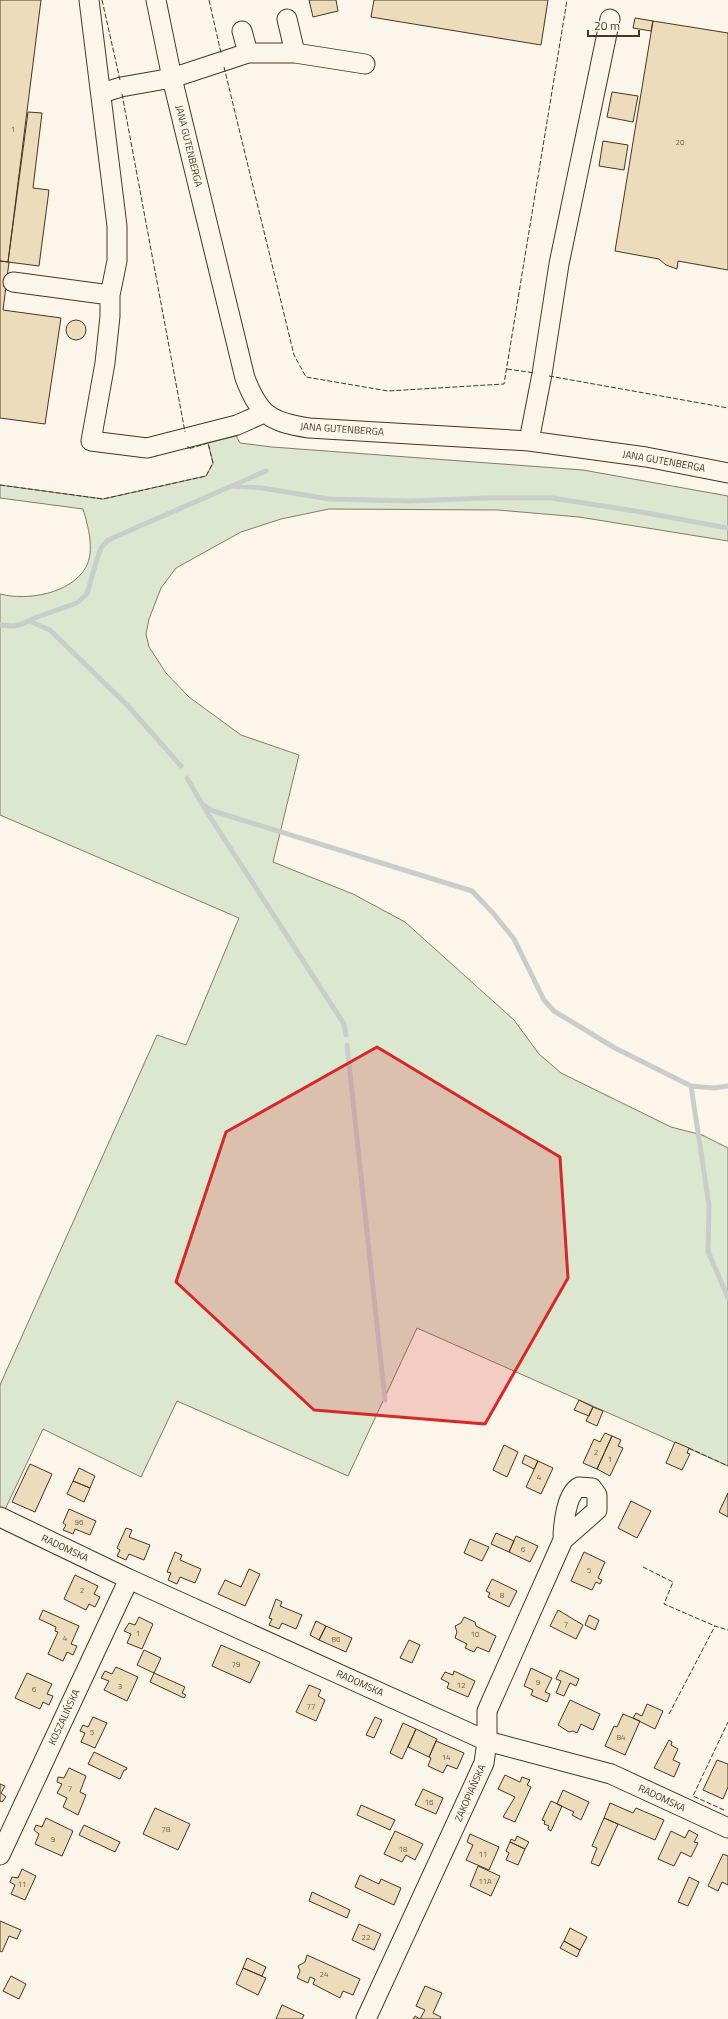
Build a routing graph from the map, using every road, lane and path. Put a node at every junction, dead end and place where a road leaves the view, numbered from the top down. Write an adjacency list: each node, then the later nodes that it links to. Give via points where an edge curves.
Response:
1 (89, 0): 10 (street)
2 (156, 0): 9 (street, JANA GUTENBERGA)
3 (287, 18): 7 (street)
4 (610, 20): 14 (street, via 559,264 542,374)
5 (242, 31): 6 (street)
6 (248, 52): 7 (street); 9 (street)
7 (295, 52): 8 (street)
8 (365, 64)
9 (172, 78): 10 (street); 13 (street, JANA GUTENBERGA, via 244,378 253,399)
10 (102, 93): 12 (street, via 117,226 117,261)
11 (13, 282): 12 (street)
12 (110, 295): 13 (street, via 104,363 91,441 148,448 237,425)
13 (264, 413): 14 (street, JANA GUTENBERGA, via 279,421 308,428)
14 (528, 441): 15 (street, JANA GUTENBERGA, via 646,457)
15 (728, 473)
16 (0, 1517): 18 (street, RADOMSKA)
17 (563, 1540): 19 (street, ZAKOPIAŃSKA, via 487,1711)
18 (129, 1578): 19 (street, RADOMSKA); 21 (street, KOSZALIŃSKA)
19 (487, 1741): 20 (street, RADOMSKA, via 611,1774); 22 (street, ZAKOPIAŃSKA, via 484,1763)
20 (728, 1828)
21 (0, 1855)
22 (366, 2019)

